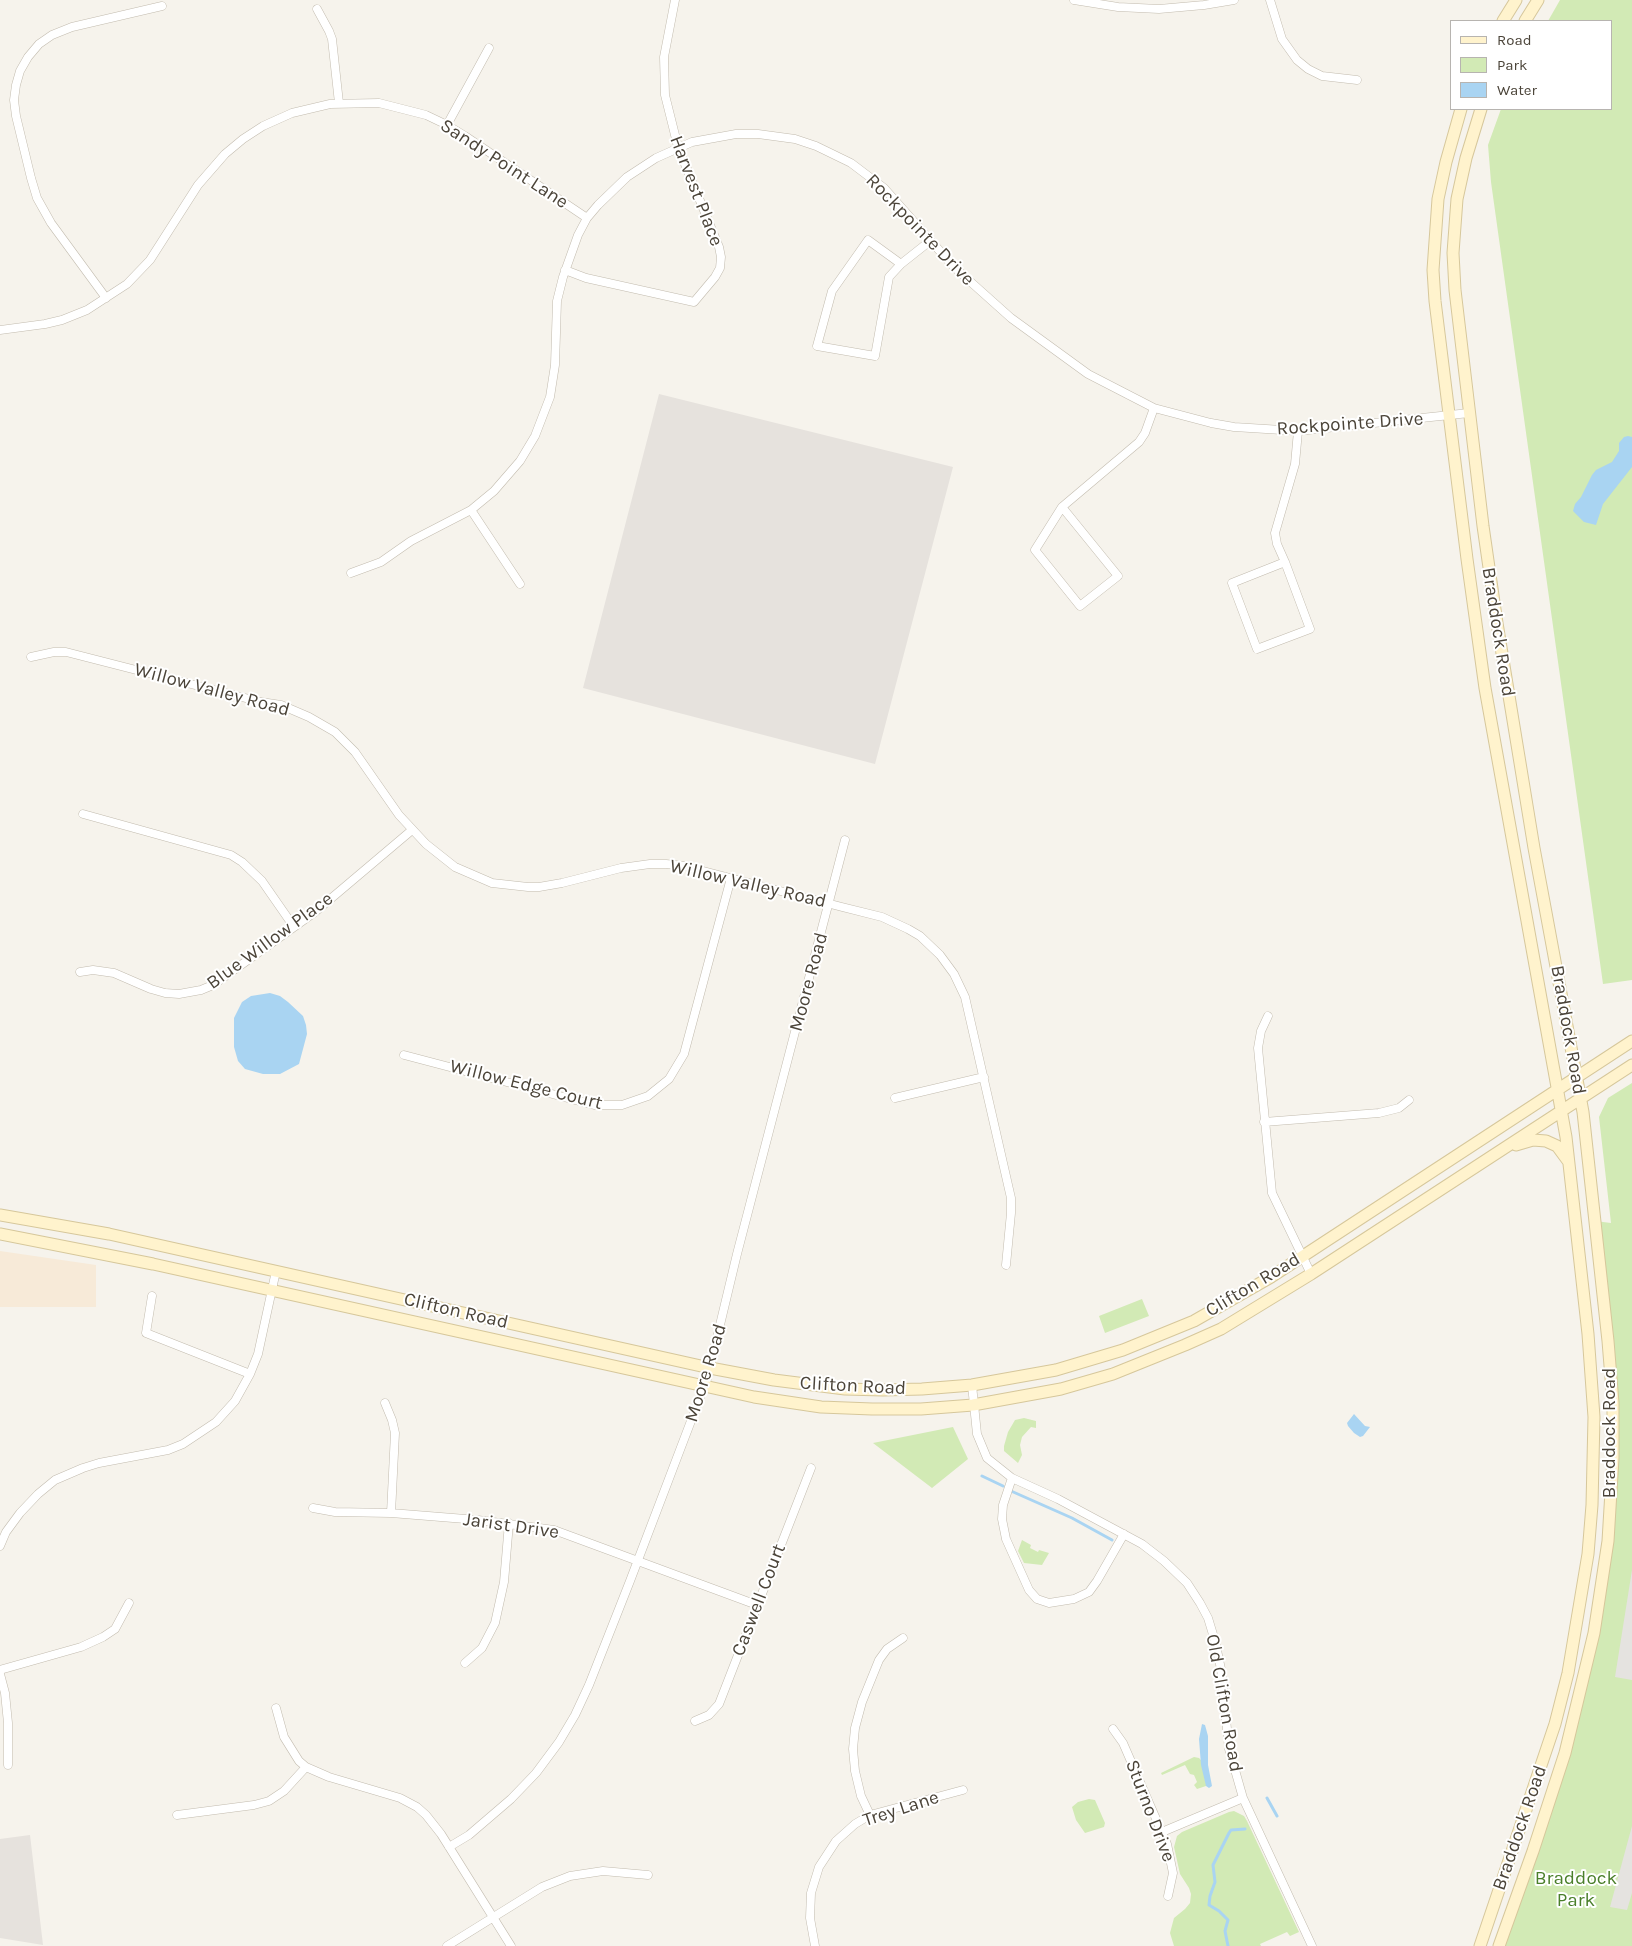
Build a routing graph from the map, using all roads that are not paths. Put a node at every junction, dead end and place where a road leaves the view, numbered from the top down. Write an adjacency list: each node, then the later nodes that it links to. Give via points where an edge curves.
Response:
1 (675, 0): 18 (street, Harvest Place, via 664,57 664,77)
2 (1074, 0): 7 (street)
3 (1234, 0): 7 (street, via 1159,8)
4 (1270, 0): 13 (street, via 1282,39 1297,60 1322,76)
5 (1516, 0): 10 (main road)
6 (1538, 0): 11 (main road)
7 (1099, 2)
8 (162, 6): 23 (street, via 72,27 52,35 28,57 16,85 16,116 38,198)
9 (316, 9): 14 (street, via 332,39)
10 (1504, 20)
11 (1526, 20)
12 (489, 48): 17 (street)
13 (1357, 80)
14 (339, 102): 17 (street, Sandy Point Lane, via 394,106); 23 (street, Sandy Point Lane, via 292,113 263,126 225,154 198,185 150,260 127,284)
15 (1461, 110): 27 (main road, Braddock Road, via 1438,199 1434,239 1435,301)
16 (1482, 110): 26 (main road, Braddock Road, via 1461,178 1453,253)
17 (447, 125): 19 (street, Sandy Point Lane)
18 (678, 147): 19 (street, Rockpointe Drive, via 627,176); 20 (street, Rockpointe Drive, via 736,134 796,139 816,146 851,163 884,188); 22 (street, Harvest Place, via 721,257 715,277 694,302 586,278)
19 (587, 218): 22 (street, Rockpointe Drive)
20 (930, 241): 21 (street); 25 (street, Rockpointe Drive, via 987,297 1065,359)
21 (902, 264): 21 (street, via 868,240 832,291 816,346 875,356 889,277)
22 (565, 270): 30 (street, Rockpointe Drive, via 557,301 554,379 544,416 520,461 494,491)
23 (106, 298): 24 (street, Sandy Point Lane, via 62,320)
24 (0, 330)
25 (1154, 408): 28 (street, Rockpointe Drive, via 1234,427); 29 (street, via 1139,442)
26 (1469, 413): 27 (street, Rockpointe Drive); 46 (main road, Braddock Road, via 1496,623)
27 (1448, 416): 28 (street, Rockpointe Drive); 48 (main road, Braddock Road, via 1485,688)
28 (1298, 431): 31 (street, via 1295,464 1275,533)
29 (1062, 507): 29 (street, via 1118,576 1080,606 1035,550)
30 (471, 510): 32 (street, Rockpointe Drive, via 411,540 381,562); 33 (street)
31 (1284, 562): 31 (street, via 1232,583 1257,648 1310,628)
32 (351, 573)
33 (520, 584)
34 (31, 657): 36 (street, Willow Valley Road, via 66,652 281,706 308,716 335,732 356,752)
35 (83, 814): 40 (street, via 231,855 262,881)
36 (412, 830): 38 (street, Willow Valley Road, via 455,867 492,883 528,888 550,886 650,864 684,866); 40 (street, Blue Willow Place)
37 (846, 840): 39 (street, Moore Road)
38 (731, 878): 39 (street, Willow Valley Road); 44 (street, Willow Edge Court, via 684,1054 669,1079 648,1096 622,1105 594,1105)
39 (830, 903): 47 (street, Willow Valley Road, via 898,924 920,936 940,955 965,997); 64 (street, Moore Road)
40 (294, 927): 41 (street, Blue Willow Place, via 213,985 187,994 165,993 108,972)
41 (80, 972)
42 (1268, 1016): 53 (street, via 1258,1048)
43 (1632, 1041): 46 (main road, Clifton Road)
44 (404, 1055)
45 (1632, 1065): 49 (main road, Clifton Road)
46 (1577, 1076): 48 (main road, Clifton Road); 49 (main road, Braddock Road)
47 (984, 1077): 50 (street); 59 (street, Willow Valley Road, via 1011,1198)
48 (1557, 1089): 52 (main road, Braddock Road); 58 (main road, Clifton Road)
49 (1581, 1097): 52 (main road, Clifton Road); 103 (main road, Braddock Road, via 1613,1403 1608,1541 1594,1633 1565,1753)
50 (895, 1098)
51 (1409, 1100): 53 (street, via 1399,1108 1379,1113)
52 (1561, 1111): 54 (main road, Clifton Road); 55 (main road, Braddock Road)
53 (1264, 1122): 58 (street, via 1272,1194)
54 (1500, 1150): 55 (main road, via 1533,1140 1546,1140 1562,1151); 61 (main road, Clifton Road)
55 (1569, 1163): 102 (main road, Braddock Road, via 1594,1417 1588,1554 1575,1636 1555,1724)
56 (0, 1215): 60 (main road, Clifton Road, via 109,1234)
57 (0, 1234): 62 (main road, Clifton Road)
58 (1301, 1257): 61 (street); 66 (main road, Clifton Road, via 1194,1321 1122,1350 1056,1370)
59 (1006, 1265)
60 (276, 1271): 62 (street); 64 (main road, Clifton Road)
61 (1311, 1274): 69 (main road, Clifton Road, via 1221,1328 1113,1374 1061,1389)
62 (272, 1290): 65 (street, via 258,1354); 67 (main road, Clifton Road)
63 (152, 1296): 65 (street, via 146,1333)
64 (710, 1368): 66 (main road, Clifton Road, via 845,1389); 67 (street, Moore Road)
65 (250, 1374): 76 (street, via 235,1400 216,1422 183,1444 160,1452 99,1463 55,1480 20,1513)
66 (972, 1385): 69 (street, Old Clifton Road)
67 (704, 1387): 69 (main road, Clifton Road, via 830,1407 921,1409); 77 (street, Moore Road)
68 (385, 1403): 73 (street, via 395,1433)
69 (973, 1405): 71 (street, Old Clifton Road, via 977,1434 987,1458)
70 (811, 1468): 79 (street, Caswell Court)
71 (1012, 1478): 75 (street, Old Clifton Road); 75 (street, via 1003,1505 1006,1539 1037,1599 1049,1603 1074,1599 1089,1592)
72 (313, 1508): 73 (street, Jarist Drive, via 335,1512)
73 (392, 1513): 74 (street, Jarist Drive)
74 (509, 1524): 77 (street, Jarist Drive, via 554,1530); 81 (street, via 504,1582 495,1623 482,1648)
75 (1124, 1534): 90 (street, Old Clifton Road, via 1164,1561 1186,1583 1208,1618 1221,1669 1230,1749)
76 (0, 1546)
77 (637, 1560): 79 (street, Jarist Drive); 94 (street, Moore Road, via 589,1685 559,1742 511,1799)
78 (129, 1603): 82 (street, via 115,1629 103,1638)
79 (757, 1605): 85 (street, Caswell Court, via 719,1704 709,1715)
80 (903, 1638): 92 (street, via 887,1649 879,1660 855,1728 855,1771)
81 (465, 1663)
82 (0, 1670)
83 (0, 1674): 87 (street, via 8,1723)
84 (276, 1708): 88 (street, via 284,1737)
85 (695, 1721)
86 (1114, 1729): 93 (street, Sturno Drive)
87 (8, 1765)
88 (306, 1767): 91 (street, via 284,1791 262,1803); 94 (street, via 408,1802 426,1815)
89 (963, 1790): 92 (street, Trey Lane)
90 (1243, 1798): 93 (street); 101 (street, Old Clifton Road)
91 (177, 1815)
92 (870, 1816): 100 (street, Trey Lane, via 836,1841 819,1867 810,1903)
93 (1162, 1832): 96 (street, Sturno Drive, via 1173,1873)
94 (449, 1847): 97 (street)
95 (648, 1875): 97 (street, via 603,1871 570,1876 542,1887)
96 (1168, 1896)
97 (492, 1918): 98 (street); 99 (street)
98 (447, 1946)
99 (511, 1946)
100 (815, 1946)
101 (1312, 1946)
102 (1480, 1946)
103 (1499, 1946)

